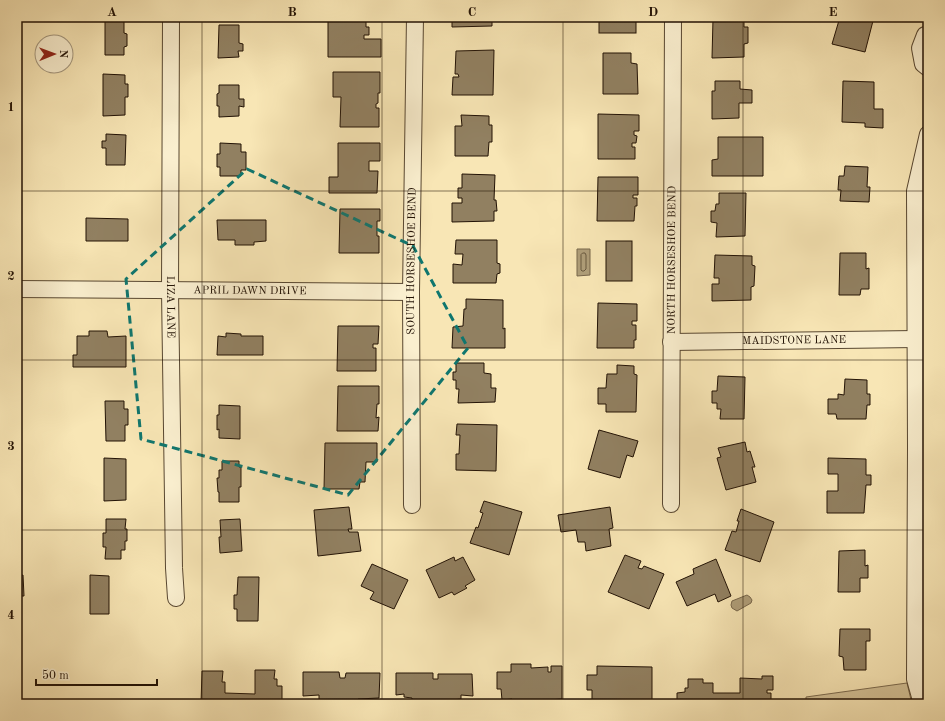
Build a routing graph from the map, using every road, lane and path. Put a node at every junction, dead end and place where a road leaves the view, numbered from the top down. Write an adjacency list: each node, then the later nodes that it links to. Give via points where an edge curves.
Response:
1 (171, 17): 8 (street, LIZA LANE)
2 (415, 17): 9 (street, SOUTH HORSESHOE BEND)
3 (673, 17): 11 (street, NORTH HORSESHOE BEND)
4 (928, 34): 5 (street, via 925,35 920,48 923,64)
5 (928, 68)
6 (928, 134): 10 (street, via 915,190)
7 (17, 289): 8 (street, APRIL DAWN DRIVE)
8 (170, 291): 9 (street, APRIL DAWN DRIVE); 14 (street, LIZA LANE)
9 (411, 292): 13 (street, SOUTH HORSESHOE BEND)
10 (916, 339): 11 (street, MAIDSTONE LANE); 15 (street, via 915,679)
11 (672, 342): 12 (street, NORTH HORSESHOE BEND)
12 (671, 504)
13 (412, 505)
14 (176, 598)
15 (922, 704)

